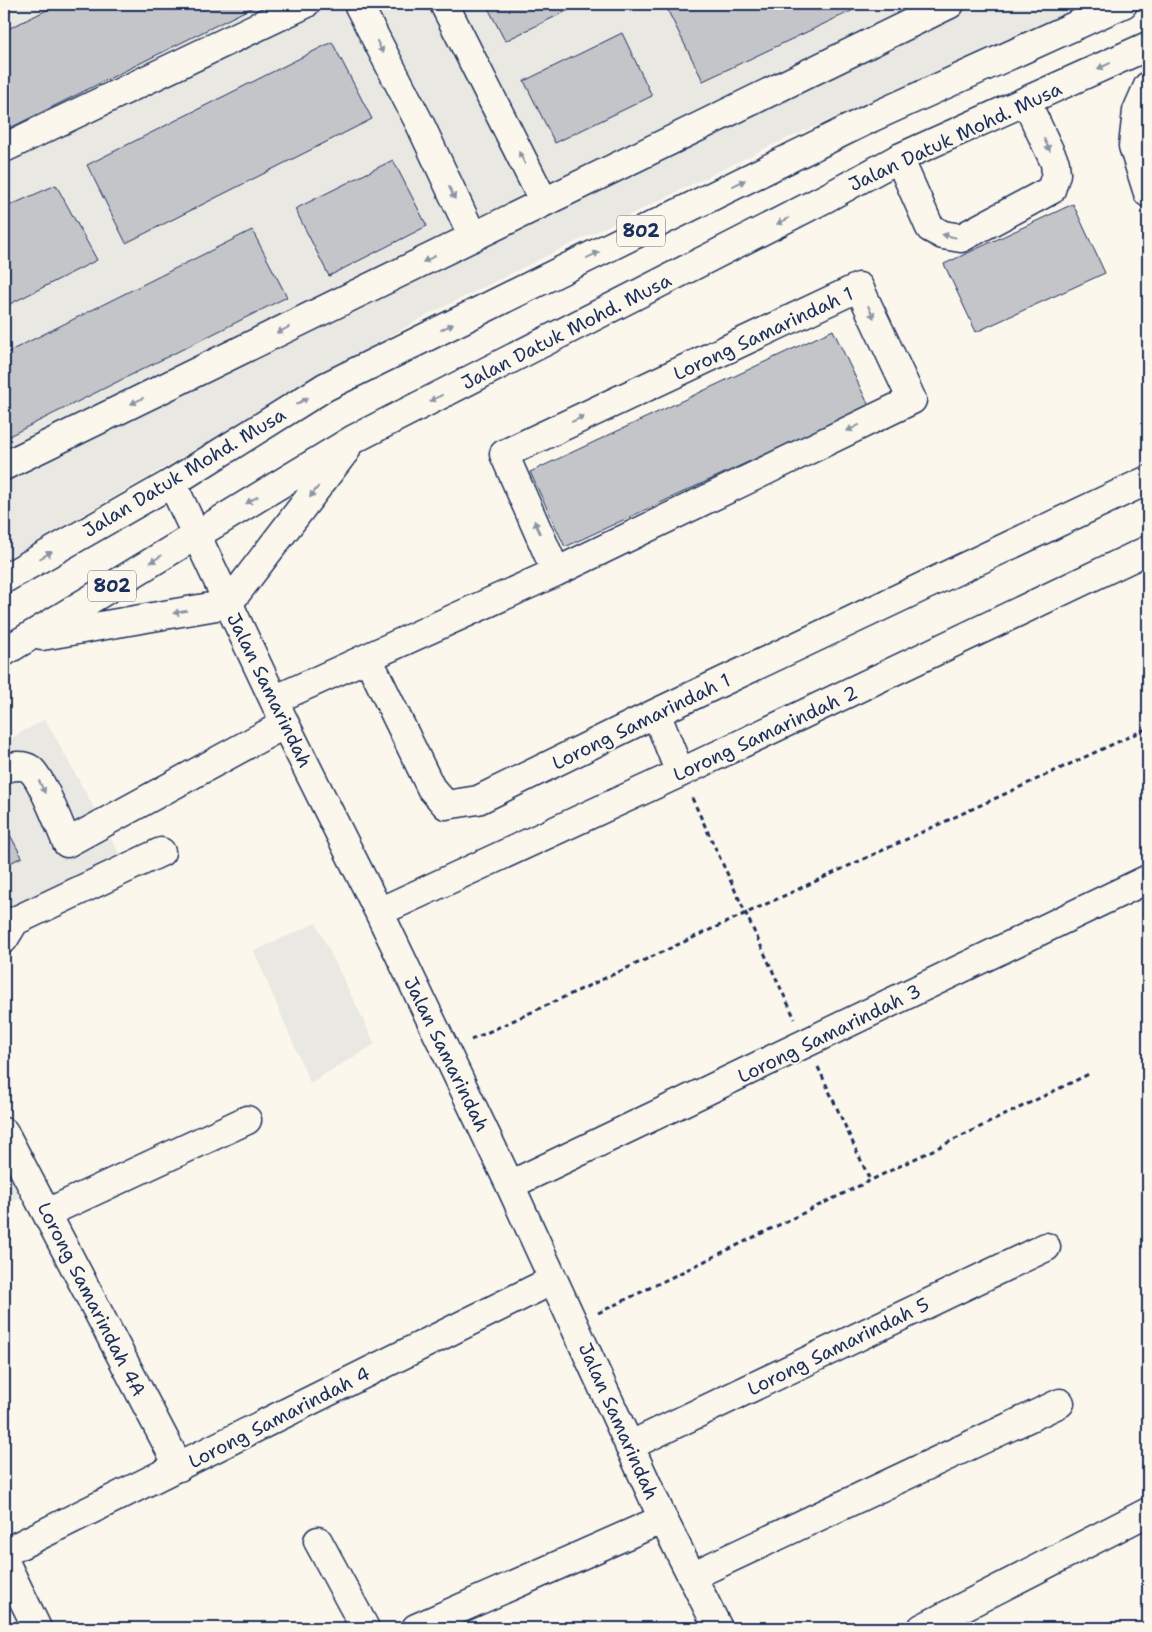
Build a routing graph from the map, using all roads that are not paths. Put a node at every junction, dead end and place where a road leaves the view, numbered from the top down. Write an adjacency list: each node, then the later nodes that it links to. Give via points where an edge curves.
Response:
1 (305, 4): 9 (main road)
2 (358, 4): 13 (main road, one-way to 13)
3 (444, 4): 12 (main road, one-way to 3)
4 (950, 4): 12 (main road)
5 (1123, 4): 17 (main road, Jalan Datuk Mohd. Musa / 802, one-way to 5, via 325,387 871,118)
6 (1148, 46): 8 (main road, Jalan Datuk Mohd. Musa / 802, one-way to 8)
7 (1148, 86): 11 (main road, via 1137,112 1133,146)
8 (1026, 101): 10 (main road, Jalan Datuk Mohd. Musa / 802); 10 (main road, one-way to 10, via 1055,163 1052,190 961,238 943,235 930,228)
9 (4, 148)
10 (899, 158): 14 (main road, Jalan Datuk Mohd. Musa / 802, one-way to 14, via 818,203)
11 (1148, 193)
12 (544, 202): 13 (main road)
13 (473, 237): 15 (main road, one-way to 15)
14 (354, 439): 18 (main road, Jalan Datuk Mohd. Musa / 802, one-way to 18); 22 (main road, one-way to 22)
15 (4, 466)
16 (1148, 480): 26 (main road, Lorong Samarindah 1)
17 (172, 483): 18 (main road, Jalan Samarindah); 21 (main road, Jalan Datuk Mohd. Musa / 802, one-way to 17)
18 (197, 533): 22 (main road, Jalan Samarindah); 23 (main road, Jalan Datuk Mohd. Musa / 802, one-way to 23)
19 (1148, 550): 28 (main road, Lorong Samarindah 2)
20 (556, 572): 20 (main road, Lorong Samarindah 1, one-way to 20, via 504,454 859,287 912,400); 24 (main road, Lorong Samarindah 1)
21 (4, 579)
22 (228, 604): 23 (main road, one-way to 23); 25 (main road, Jalan Samarindah)
23 (15, 645)
24 (368, 658): 25 (main road, Lorong Samarindah 1); 26 (main road, Lorong Samarindah 1, via 431,788 446,805 478,800)
25 (279, 712): 27 (main road, Lorong Samarindah 1, one-way to 25, via 21,766 30,770 38,780 67,843); 31 (main road, Jalan Samarindah)
26 (656, 713): 28 (main road)
27 (4, 769)
28 (680, 773): 31 (main road, Lorong Samarindah 2)
29 (161, 852): 32 (main road, via 15,921)
30 (1148, 879): 35 (main road, Lorong Samarindah 3)
31 (379, 912): 35 (main road, Jalan Samarindah)
32 (4, 939)
33 (247, 1120): 36 (main road)
34 (4, 1132): 36 (main road, Lorong Samarindah 4A)
35 (510, 1185): 38 (main road, Jalan Samarindah)
36 (47, 1212): 41 (main road, Lorong Samarindah 4A)
37 (1046, 1247): 40 (main road, Lorong Samarindah 5)
38 (553, 1280): 40 (main road, Jalan Samarindah); 41 (main road, Lorong Samarindah 4)
39 (1060, 1403): 47 (main road)
40 (629, 1446): 43 (main road, Jalan Samarindah)
41 (179, 1467): 45 (main road, Lorong Samarindah 4)
42 (1148, 1512): 52 (main road)
43 (663, 1519): 47 (main road, Jalan Samarindah); 50 (main road)
44 (318, 1541): 49 (main road)
45 (4, 1553)
46 (4, 1560): 48 (main road)
47 (692, 1576): 51 (main road, Jalan Samarindah)
48 (37, 1628)
49 (365, 1628)
50 (416, 1628)
51 (718, 1628)
52 (922, 1628)

